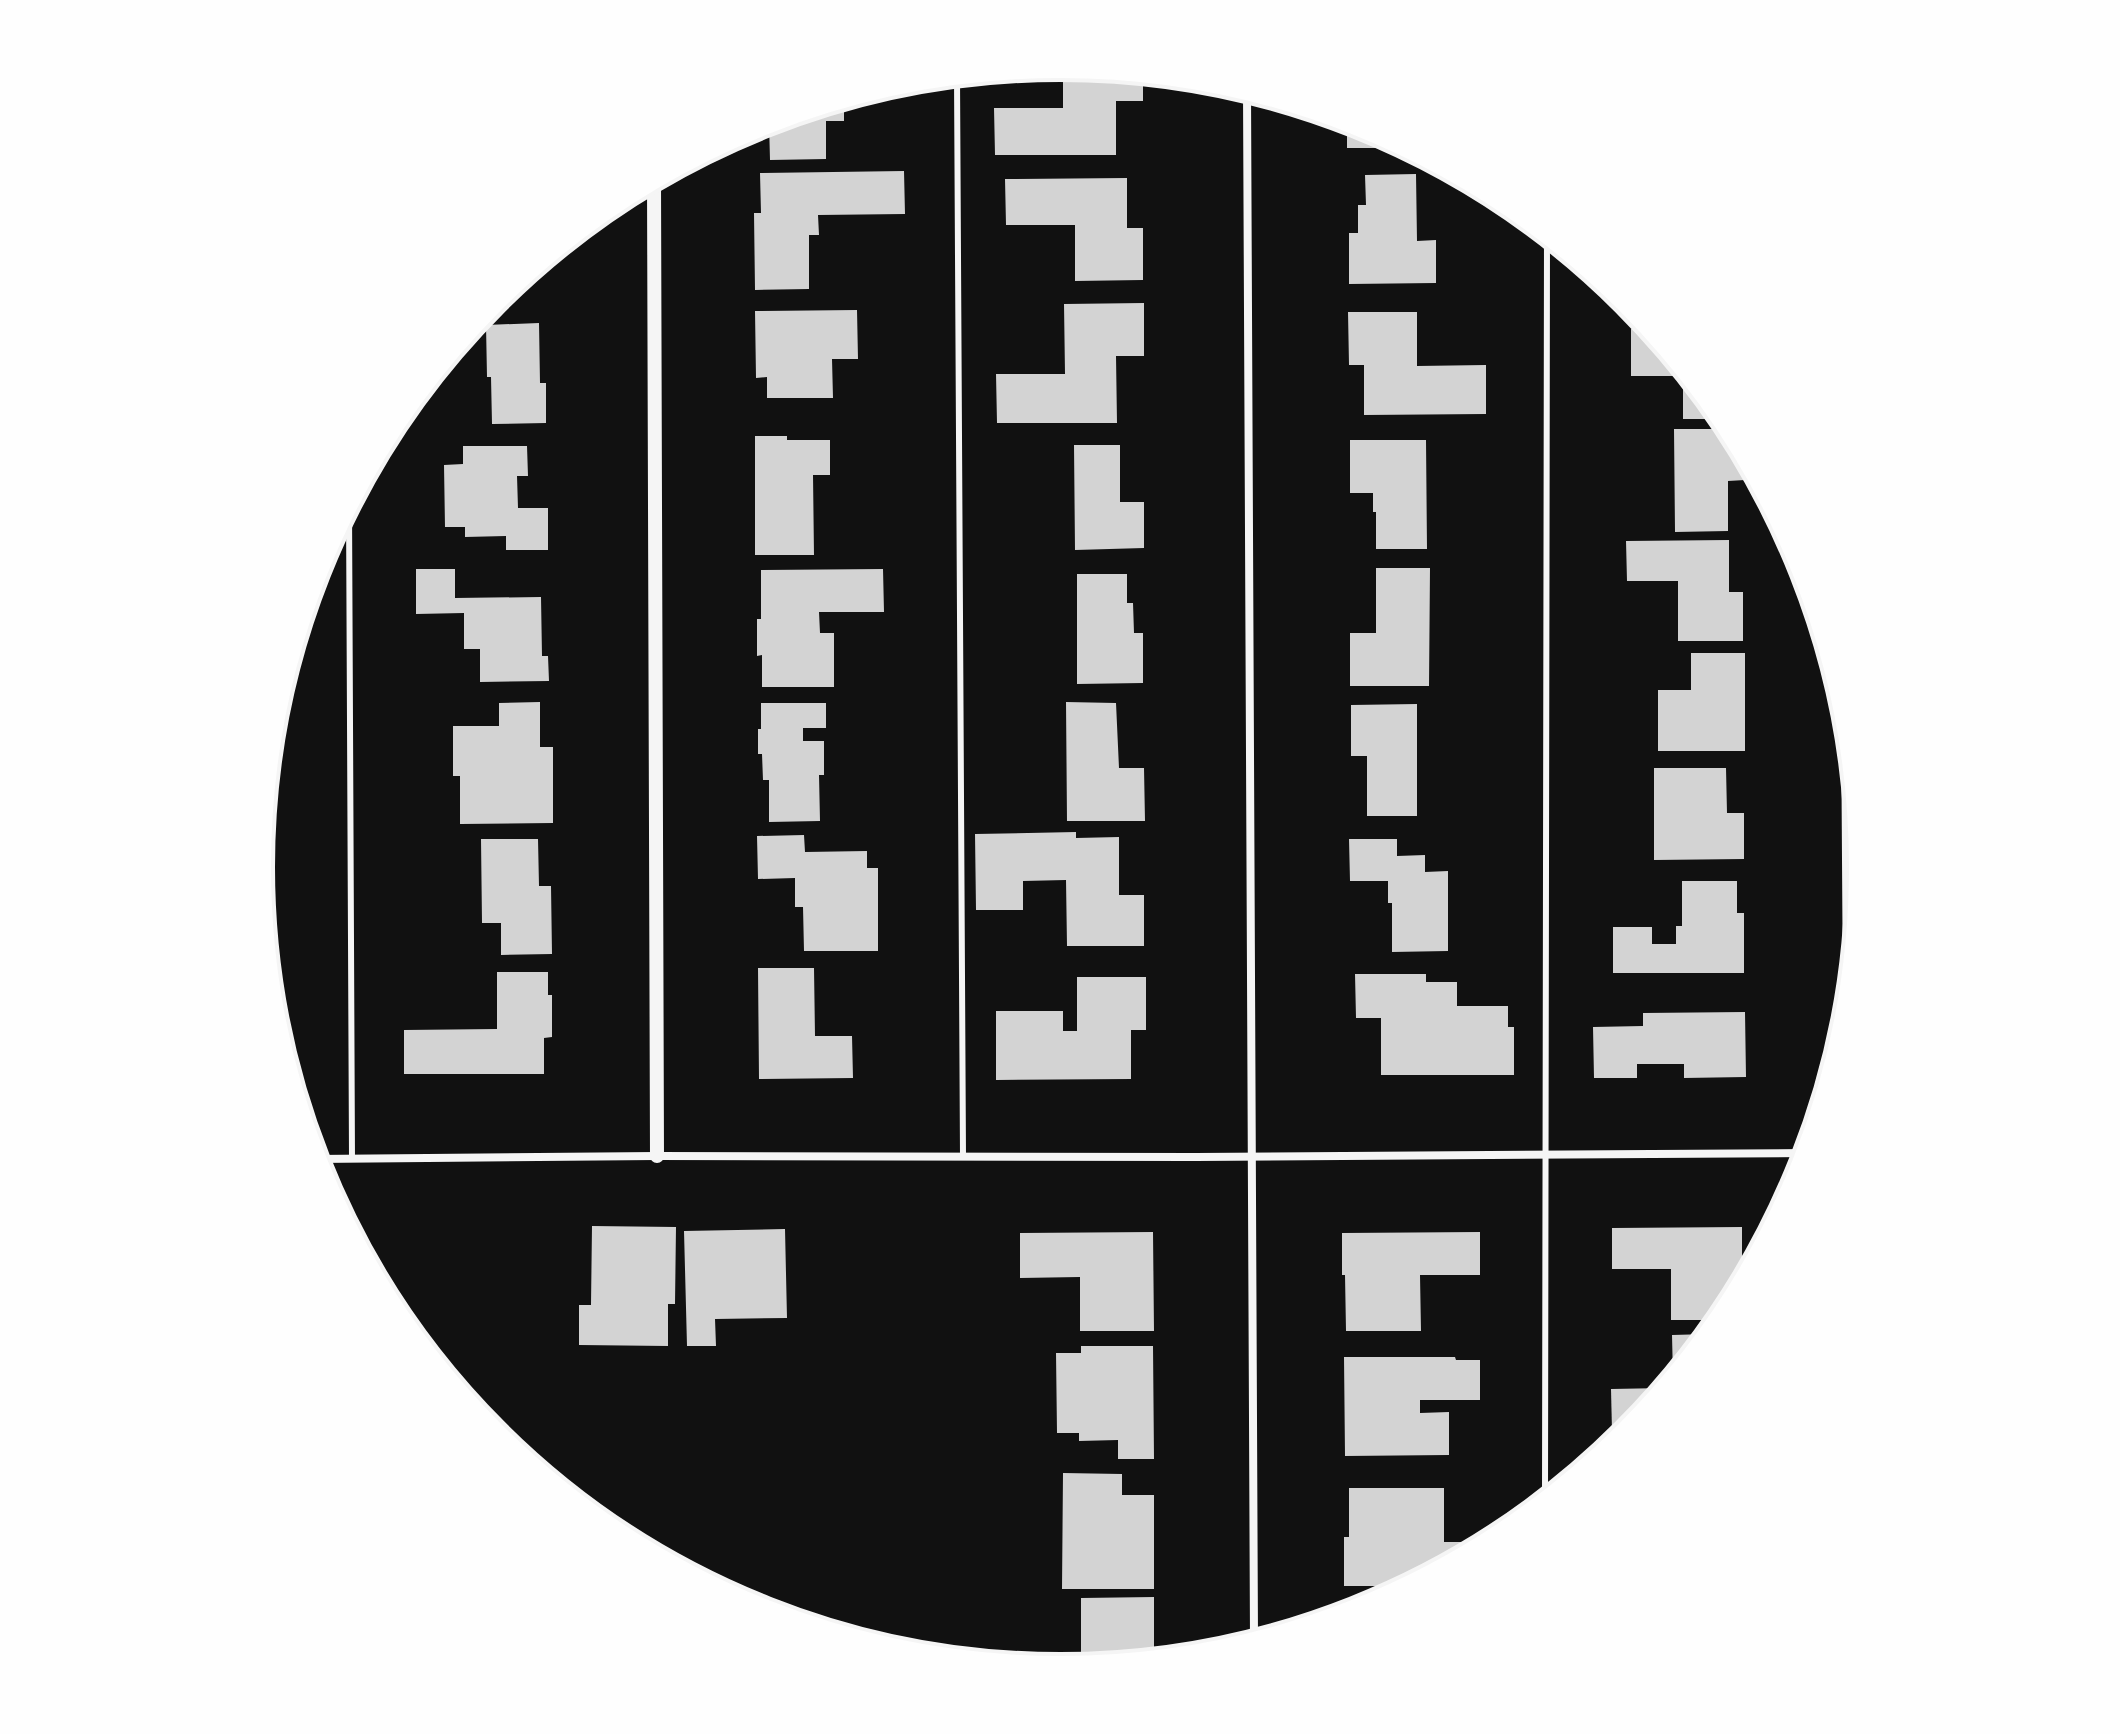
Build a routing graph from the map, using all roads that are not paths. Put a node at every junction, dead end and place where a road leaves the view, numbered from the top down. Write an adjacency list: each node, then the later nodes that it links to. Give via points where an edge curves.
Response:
1 (957, 87): 12 (lane)
2 (1247, 103): 11 (street)
3 (654, 193): 10 (street)
4 (1547, 249): 8 (lane)
5 (349, 530): 14 (lane)
6 (1846, 838): 7 (street)
7 (1846, 888)
8 (1545, 1153): 9 (street); 11 (street); 15 (lane)
9 (1793, 1153)
10 (657, 1156): 12 (street); 14 (street)
11 (1252, 1156): 12 (street); 16 (street)
12 (963, 1157)
13 (330, 1159): 14 (street)
14 (352, 1159)
15 (1545, 1486)
16 (1254, 1629)

